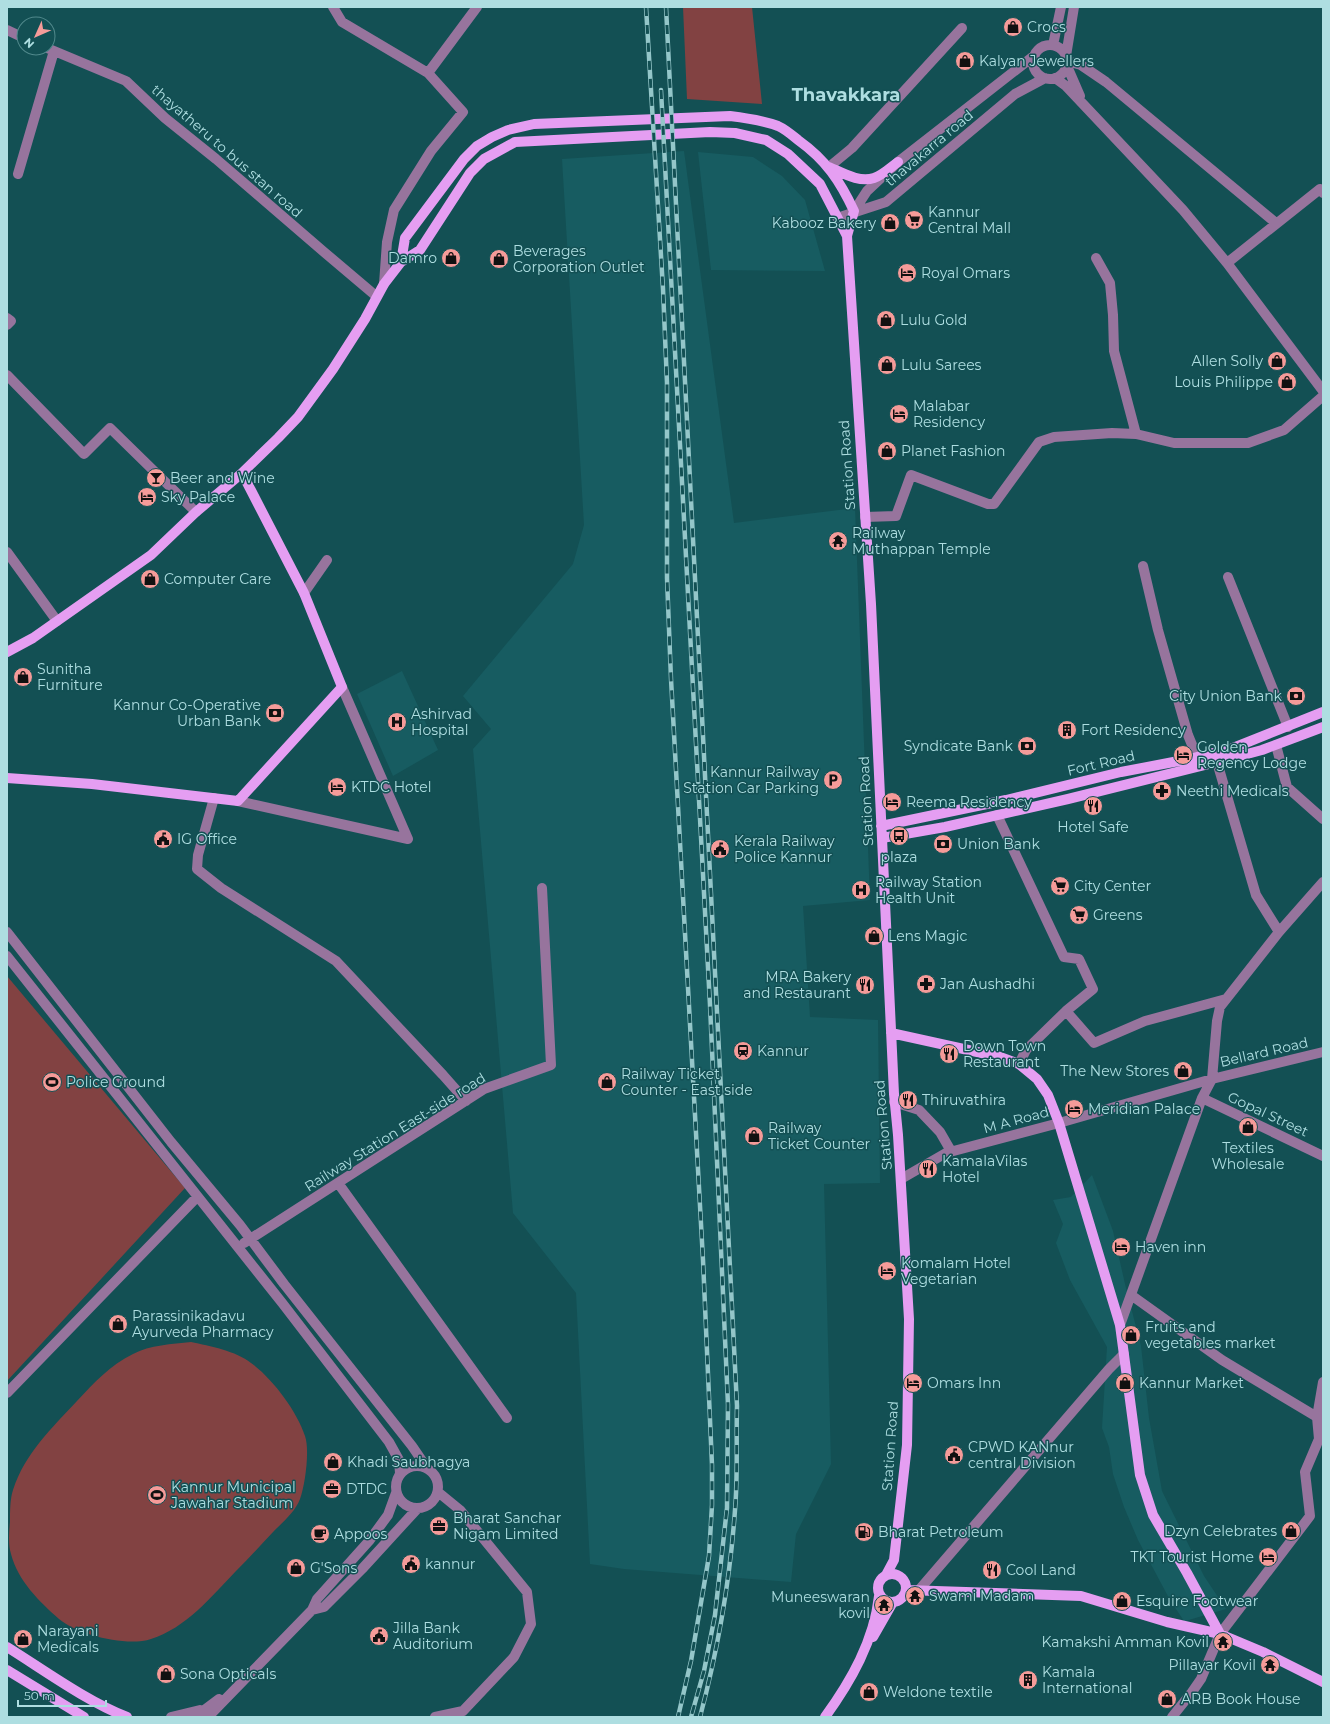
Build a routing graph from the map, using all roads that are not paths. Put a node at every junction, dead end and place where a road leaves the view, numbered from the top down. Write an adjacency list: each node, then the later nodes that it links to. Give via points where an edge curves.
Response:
1 (333, 7): 11 (street, via 342,22)
2 (477, 7): 11 (street)
3 (1061, 7): 6 (street)
4 (1074, 7): 10 (street)
5 (962, 28): 15 (street, via 852,148)
6 (1053, 45): 8 (street, via 1042,47); 10 (street, via 1063,51)
7 (56, 52): 26 (street, thayatheru to bus stan road, via 126,81 165,118)
8 (1035, 55): 12 (street, via 1036,72); 14 (street)
9 (48, 56): 16 (street)
10 (1067, 61): 12 (street, via 1061,75); 13 (street); 20 (street, via 1081,64 1106,82)
11 (428, 73): 25 (street, via 463,112 430,150 394,210 387,242)
12 (1050, 78): 13 (street, via 1066,86); 18 (street, thavakarra road, via 1015,94 886,202)
13 (1086, 108): 24 (street, via 1183,210)
14 (898, 162): 15 (main road, via 875,177 863,179 848,176); 18 (street, via 867,191)
15 (829, 167): 18 (main road, via 844,188); 23 (main road, via 815,152 784,130 756,119 730,116 534,124 492,137 477,146 464,159 405,238)
16 (18, 174)
17 (1323, 193): 20 (street, via 1320,189)
18 (854, 211): 19 (street, thavakarra road); 21 (main road)
19 (837, 218): 21 (main road, Station Road); 23 (main road, Station Road, via 820,184 788,154 766,140 735,133 710,132 516,142 484,159 470,173 420,250)
20 (1276, 223): 24 (street)
21 (847, 236): 35 (main road, Station Road)
22 (1096, 258): 32 (street, via 1110,283 1114,351)
23 (401, 262): 25 (main road)
24 (1227, 263): 30 (street)
25 (384, 284): 26 (main road)
26 (376, 296): 33 (main road, via 365,319 314,396 288,427)
27 (7, 318): 28 (street, via 11,321)
28 (7, 325)
29 (7, 375): 34 (street, via 84,454 110,428)
30 (1323, 391)
31 (1323, 396): 32 (street, via 1284,430 1248,443 1174,443)
32 (1136, 434): 35 (street, via 1112,432 1068,435 1039,442 994,504 911,475 896,516)
33 (242, 473): 34 (main road); 40 (main road)
34 (196, 512): 41 (main road, via 136,567)
35 (865, 517): 57 (main road, Station Road)
36 (7, 552): 41 (street)
37 (327, 560): 40 (street)
38 (1143, 566): 48 (street, via 1158,630 1188,735)
39 (1228, 577): 45 (street)
40 (304, 593): 43 (main road)
41 (57, 622): 42 (main road)
42 (7, 652)
43 (342, 687): 54 (main road); 54 (street, via 408,839)
44 (1323, 712): 45 (main road, Fort Road)
45 (1288, 727): 48 (main road, Fort Road, via 1233,748)
46 (1323, 727): 47 (main road, Fort Road)
47 (1276, 745): 49 (main road, Fort Road); 56 (street, via 1287,787)
48 (1197, 757): 50 (main road, Fort Road)
49 (1216, 762): 52 (main road, Fort Road); 62 (street, via 1256,895)
50 (1121, 772): 52 (main road); 57 (main road, Fort Road, via 1006,800)
51 (7, 778): 53 (main road, via 92,784)
52 (1125, 785): 55 (main road, Fort Road)
53 (214, 798): 54 (main road); 71 (street, via 198,855 197,869 221,888 336,961)
54 (238, 801)
55 (997, 815): 58 (main road, Fort Road); 65 (street, via 1064,957 1079,959 1093,989)
56 (1323, 819)
57 (881, 826): 58 (main road, Station Road)
58 (882, 838): 66 (main road, Station Road)
59 (1323, 882): 62 (street)
60 (542, 888): 71 (street, Railway Station East-side road, via 552,1065 484,1089)
61 (7, 932): 79 (street)
62 (1279, 932): 64 (street)
63 (7, 956): 78 (street)
64 (1226, 999): 65 (street, via 1145,1021 1094,1043); 69 (street, via 1220,1007 1217,1021)
65 (1066, 1011): 68 (street, via 1026,1050)
66 (891, 1033): 68 (main road, via 1000,1057); 72 (main road, Station Road)
67 (1323, 1052): 69 (street, Bellard Road)
68 (1018, 1064): 73 (main road, via 1037,1079 1048,1095)
69 (1212, 1079): 70 (street); 73 (street, M A Road)
70 (1202, 1098): 75 (street, Gopal Street); 81 (street)
71 (466, 1101): 77 (street, Railway Station East-side road)
72 (894, 1102): 74 (street, via 919,1110 940,1132); 76 (main road, Station Road)
73 (1059, 1123): 74 (street, M A Road); 82 (main road)
74 (951, 1151): 76 (street, M A Road)
75 (1323, 1156)
76 (901, 1179): 93 (main road, Station Road, via 909,1319 907,1445)
77 (338, 1183): 79 (street, Railway Station East-side road); 87 (street)
78 (197, 1197): 80 (street); 85 (street)
79 (250, 1239): 80 (street, Railway Station East-side road); 88 (street, via 412,1446)
80 (237, 1248): 89 (street, via 389,1442 399,1460)
81 (1131, 1295): 82 (street); 86 (street, via 1222,1360)
82 (1120, 1325): 83 (main road)
83 (1124, 1354): 97 (street); 101 (main road, via 1140,1475 1153,1516)
84 (1323, 1382): 86 (street)
85 (7, 1393)
86 (1316, 1417): 101 (street, via 1320,1439 1306,1472 1310,1516)
87 (507, 1418)
88 (426, 1468): 89 (street, via 412,1466); 90 (street, via 436,1478)
89 (400, 1473): 91 (street, via 396,1479)
90 (438, 1492): 92 (street, via 430,1504); 111 (street, via 460,1510 527,1592 531,1624 514,1657 463,1711)
91 (396, 1493): 92 (street, via 404,1504); 100 (street, via 388,1515 369,1541 317,1600)
92 (417, 1509): 100 (street, via 324,1607)
93 (894, 1560): 94 (main road, Station Road); 95 (main road)
94 (886, 1575): 95 (main road); 98 (main road, via 879,1582)
95 (899, 1576): 96 (main road, via 905,1583)
96 (906, 1590): 97 (main road); 99 (main road, via 900,1600)
97 (919, 1590): 101 (main road, via 1081,1596 1167,1622)
98 (879, 1596): 99 (main road, via 886,1602); 102 (main road)
99 (893, 1602): 102 (main road)
100 (312, 1610): 106 (street)
101 (1220, 1634): 105 (main road); 113 (street, via 1201,1679)
102 (867, 1646): 112 (main road, via 856,1671)
103 (7, 1647): 108 (main road, via 66,1684)
104 (7, 1670): 107 (main road)
105 (1323, 1682)
106 (210, 1714): 109 (street); 110 (street)
107 (84, 1717)
108 (127, 1717)
109 (171, 1717)
110 (195, 1717)
111 (435, 1717)
112 (826, 1717)
113 (1172, 1717)

